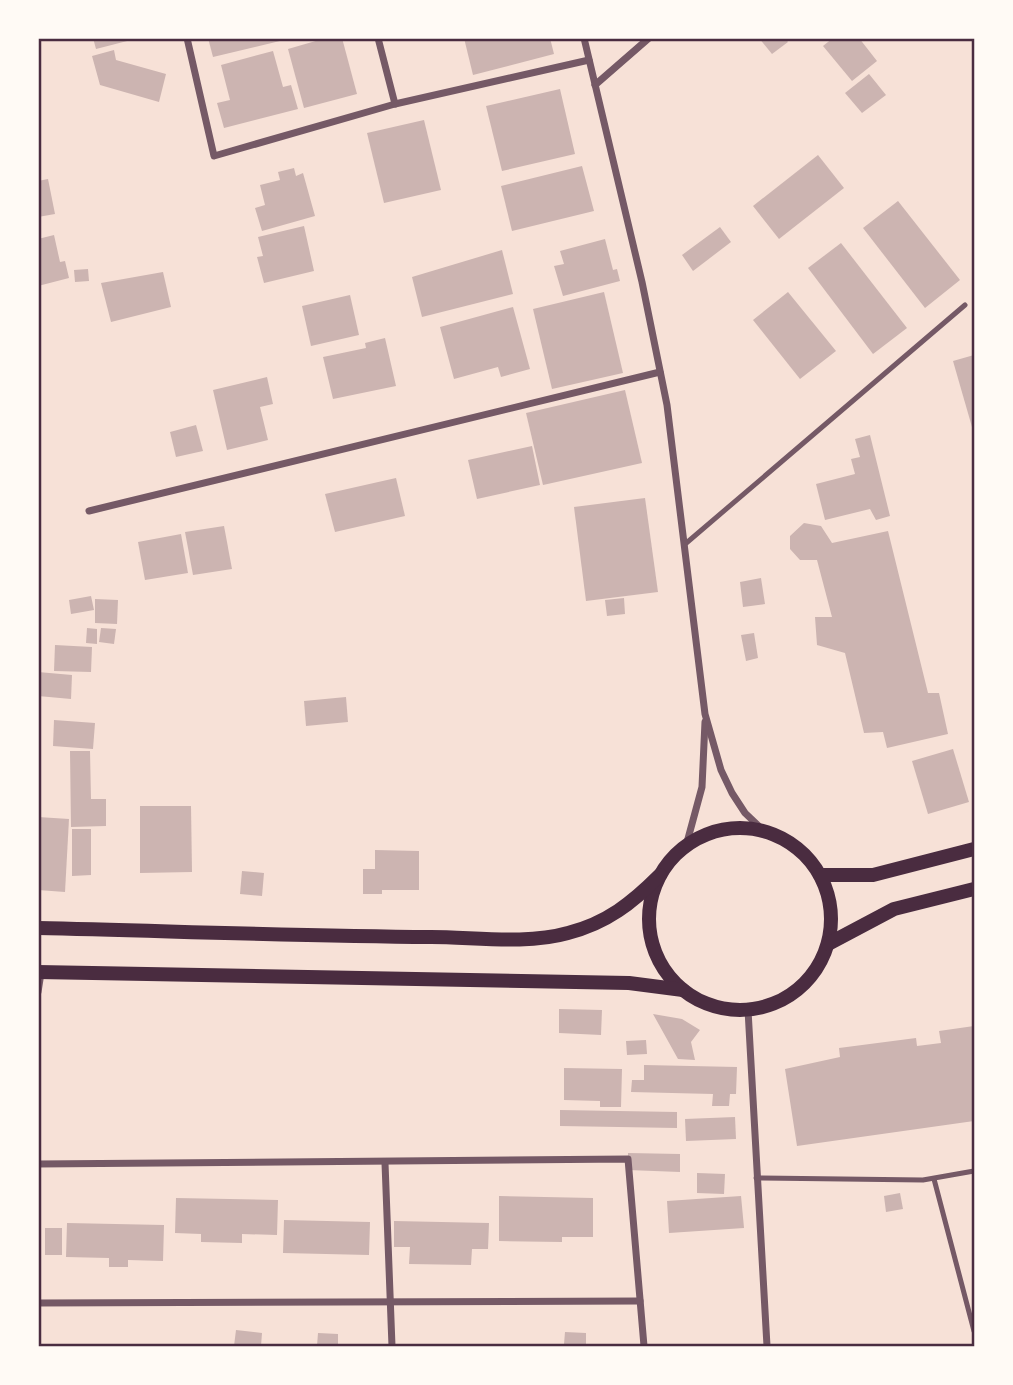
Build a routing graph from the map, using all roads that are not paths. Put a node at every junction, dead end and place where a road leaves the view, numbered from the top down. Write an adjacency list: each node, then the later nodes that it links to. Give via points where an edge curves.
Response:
1 (187, 38): 7 (street, via 214,156)
2 (379, 38): 7 (street)
3 (584, 38): 5 (street)
4 (649, 38): 6 (street)
5 (589, 60): 6 (street); 7 (street)
6 (595, 85): 9 (street)
7 (395, 104)
8 (965, 305): 11 (lane)
9 (660, 372): 10 (street); 11 (street)
10 (89, 512)
11 (684, 545): 12 (street)
12 (705, 714): 13 (street, via 732,793); 14 (street, via 702,788)
13 (765, 832): 14 (main road, via 721,830); 17 (main road, via 797,848)
14 (686, 846): 16 (main road)
15 (975, 849): 17 (main road, via 873,875)
16 (660, 875): 19 (main road, via 629,906 603,922 565,934 521,938); 22 (main road, via 653,893 650,932 664,968)
17 (820, 875): 20 (main road, via 825,886)
18 (975, 889): 20 (main road, via 894,909)
19 (38, 928)
20 (828, 944): 24 (main road, via 805,985 779,1002)
21 (40, 972): 22 (main road, via 629,983); 23 (street)
22 (683, 990): 24 (main road, via 719,1008)
23 (38, 992)
24 (748, 1010): 28 (street)
25 (385, 1163): 26 (street); 30 (street); 31 (street, via 628,1159)
26 (38, 1164)
27 (975, 1171): 29 (lane)
28 (756, 1178): 29 (lane); 36 (street)
29 (933, 1179): 33 (lane)
30 (388, 1300): 31 (street); 32 (street); 34 (street)
31 (640, 1301): 35 (street)
32 (38, 1303)
33 (975, 1331)
34 (392, 1346)
35 (644, 1346)
36 (766, 1346)

